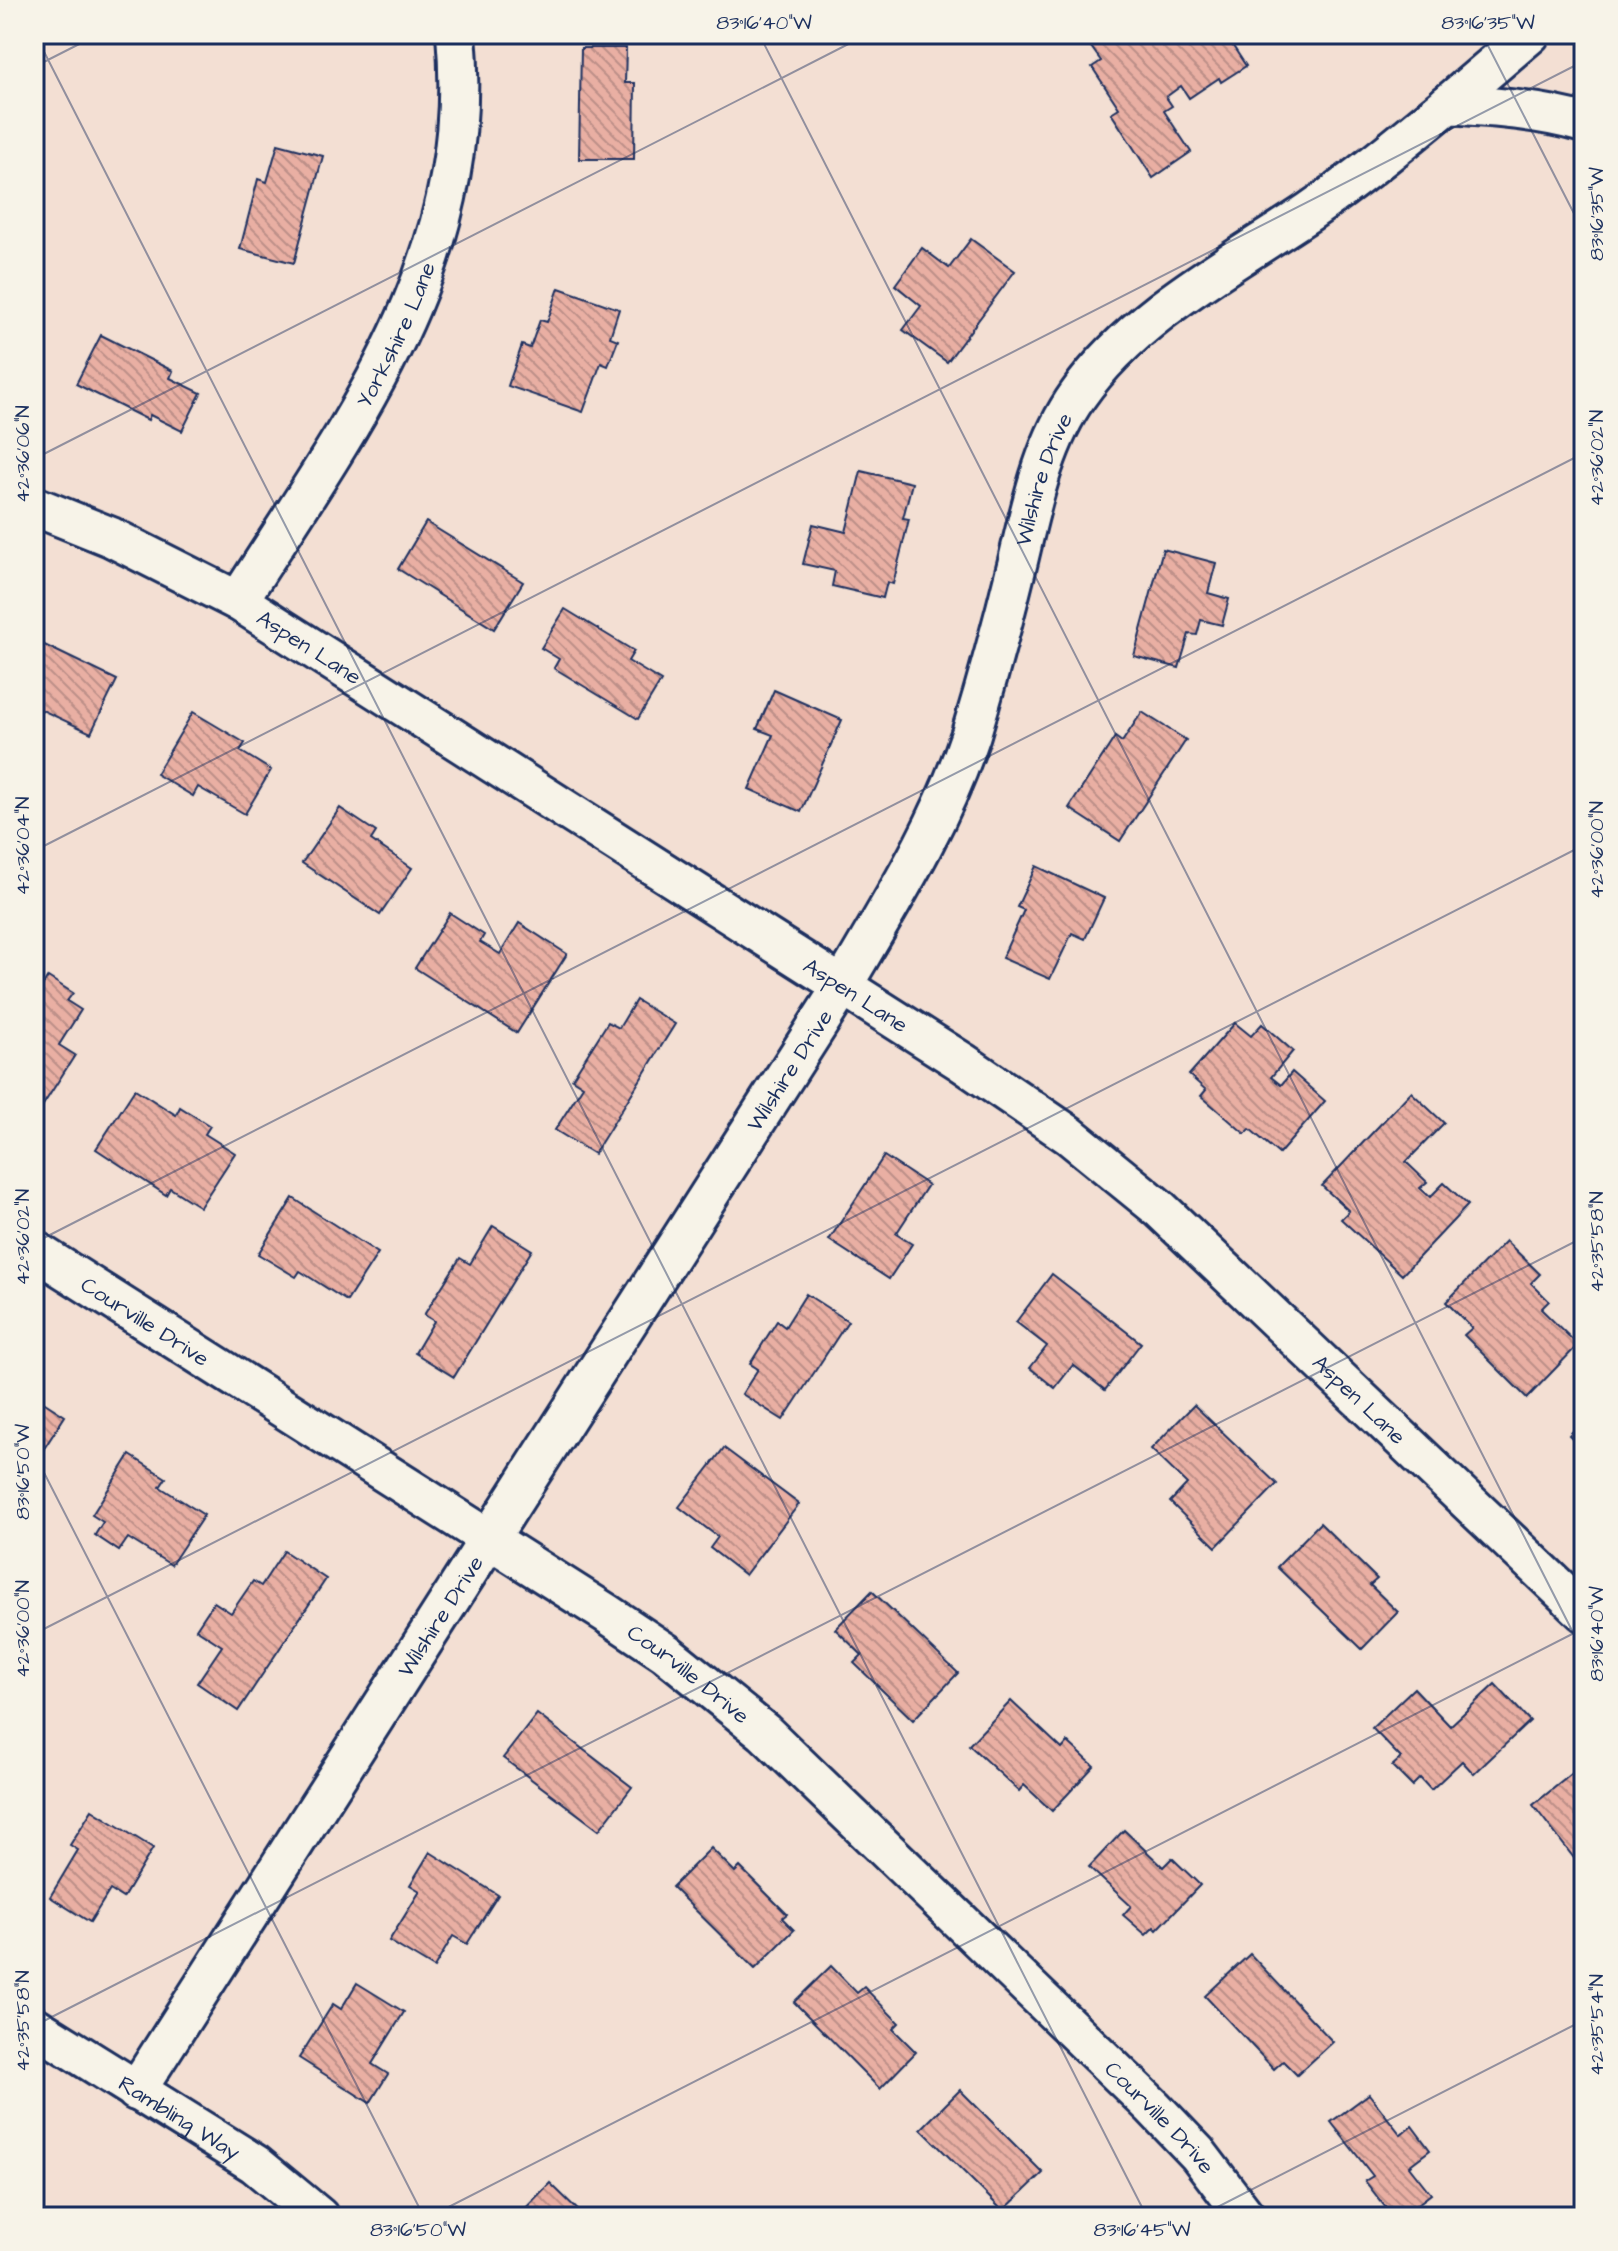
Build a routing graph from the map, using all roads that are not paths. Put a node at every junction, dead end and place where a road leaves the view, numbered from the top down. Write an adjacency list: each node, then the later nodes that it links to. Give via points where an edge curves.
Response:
1 (456, 34): 6 (street, Yorkshire Lane, via 458,102 450,177 438,231 406,322 350,424)
2 (1530, 34): 3 (street, Wilshire Drive)
3 (1448, 104): 4 (street, via 1512,108); 7 (street, Wilshire Drive, via 1313,209 1159,313 1120,344 1078,395 1052,442 956,777 910,872)
4 (1584, 123)
5 (34, 506): 6 (street, Aspen Lane, via 111,537)
6 (238, 601): 7 (street, Aspen Lane)
7 (842, 987): 9 (street, Wilshire Drive); 10 (street, Aspen Lane, via 1018,1100 1116,1171)
8 (34, 1250): 9 (street, Courville Drive)
9 (489, 1539): 12 (street, Wilshire Drive); 14 (street, Courville Drive, via 666,1653 764,1732 1153,2107 1198,2154)
10 (1584, 1612)
11 (34, 2026): 12 (street, Rambling Way)
12 (136, 2091): 13 (street, Rambling Way, via 255,2164)
13 (319, 2217)
14 (1246, 2217)

